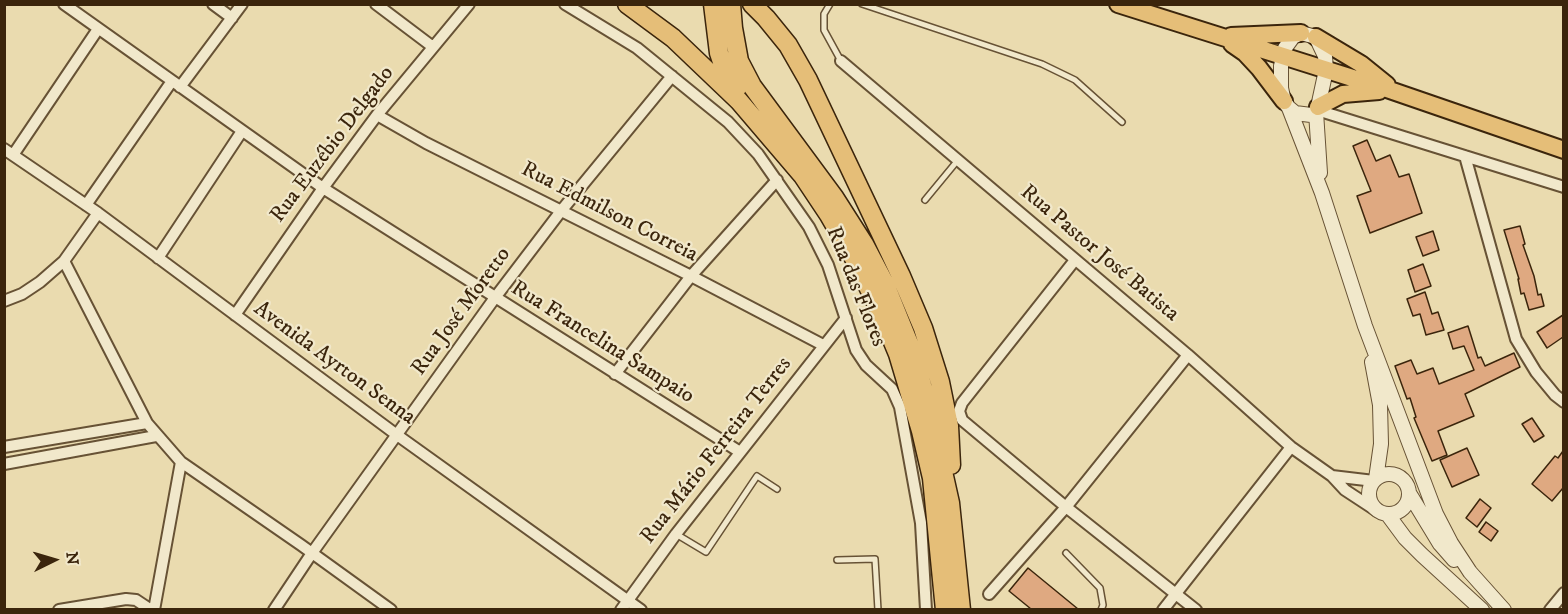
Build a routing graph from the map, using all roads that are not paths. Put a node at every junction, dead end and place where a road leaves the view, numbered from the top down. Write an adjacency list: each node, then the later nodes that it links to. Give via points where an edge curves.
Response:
1 (64, 4): 15 (street, Rua Francelina Sampaio)
2 (213, 4): 14 (street)
3 (242, 4): 14 (street)
4 (376, 4): 18 (street)
5 (469, 4): 18 (street, Rua Euzébio Delgado)
6 (565, 4): 22 (street, Rua das Flores, via 637,48)
7 (627, 4): 34 (highway, via 707,69)
8 (731, 4): 69 (highway, via 739,61 752,86 834,197 885,284 921,380)
9 (752, 4): 69 (highway, via 788,45 808,80 923,328 949,426)
10 (830, 4): 20 (lane, via 824,14 824,30)
11 (862, 4): 28 (lane, via 1042,64 1075,80)
12 (1118, 4): 17 (main road)
13 (713, 13): 34 (highway, via 725,71 780,140)
14 (232, 18): 23 (street)
15 (98, 29): 23 (street, Rua Francelina Sampaio); 31 (street)
16 (1309, 35): 17 (main road); 19 (street, via 1288,42); 21 (street, via 1325,56); 24 (main road, via 1361,64)
17 (1221, 36): 19 (main road); 25 (main road, via 1245,53)
18 (433, 47): 27 (street, Rua Euzébio Delgado)
19 (1282, 56): 21 (main road); 25 (street, via 1281,77)
20 (841, 61): 33 (street, Rua Pastor José Batista)
21 (1326, 70): 24 (main road); 26 (street)
22 (672, 76): 35 (street, Rua das Flores, via 728,122); 41 (street, Rua José Moretto)
23 (176, 84): 29 (street, Rua Francelina Sampaio); 40 (street)
24 (1394, 92): 26 (main road, via 1353,92 1334,98); 30 (main road)
25 (1287, 104): 26 (street, via 1303,115); 38 (street)
26 (1317, 110): 32 (street); 38 (street)
27 (377, 115): 37 (street, Rua Euzébio Delgado); 41 (street, Rua Edmilson Correia)
28 (1122, 122)
29 (243, 131): 37 (street, Rua Francelina Sampaio); 43 (street)
30 (1563, 150)
31 (9, 152): 40 (street, Avenida Ayrton Senna)
32 (1465, 156): 36 (street); 55 (street, via 1516,339 1536,372)
33 (958, 160): 39 (lane); 44 (street, Rua Pastor José Batista)
34 (802, 176): 88 (highway, via 855,260 898,354 932,478)
35 (777, 180): 46 (street); 50 (street, Rua das Flores, via 809,227 828,265)
36 (1563, 186)
37 (323, 188): 47 (street, Rua Francelina Sampaio); 49 (street, Rua Euzébio Delgado)
38 (1322, 193): 51 (street)
39 (926, 201)
40 (86, 205): 42 (street, Avenida Ayrton Senna)
41 (561, 211): 46 (street, Rua Edmilson Correia); 47 (street, Rua José Moretto)
42 (98, 213): 43 (street, Avenida Ayrton Senna); 45 (street)
43 (158, 258): 49 (street, Avenida Ayrton Senna)
44 (1075, 260): 53 (street, Rua Pastor José Batista); 70 (street, via 959,411 962,420)
45 (64, 261): 48 (street, via 40,282); 56 (street)
46 (691, 276): 52 (street, Rua Edmilson Correia); 54 (street)
47 (494, 299): 54 (street, Rua Francelina Sampaio); 57 (street, Rua José Moretto)
48 (4, 301)
49 (235, 315): 57 (street, Avenida Ayrton Senna)
50 (846, 318): 52 (street, Rua Mário Ferreira Terres); 87 (street, Rua das Flores, via 856,350 892,389 900,407 921,523)
51 (1365, 326): 64 (street); 66 (street, via 1380,405 1381,444)
52 (823, 345): 61 (street, Rua Mário Ferreira Terres)
53 (1188, 355): 60 (street, Rua Pastor José Batista); 70 (street)
54 (615, 375): 61 (street, Rua Francelina Sampaio)
55 (1563, 402)
56 (147, 423): 58 (street); 59 (street)
57 (398, 435): 73 (street, Rua José Moretto); 80 (street, Avenida Ayrton Senna)
58 (156, 436): 62 (street); 63 (street)
59 (4, 447)
60 (1291, 447): 65 (street, Rua Pastor José Batista); 77 (street)
61 (740, 452): 72 (street, Rua Mário Ferreira Terres)
62 (181, 462): 73 (street); 82 (street)
63 (4, 464)
64 (1421, 475): 67 (street); 76 (street, via 1436,514)
65 (1332, 476): 66 (street, Rua Pastor José Batista); 71 (street, Rua Pastor José Batista, via 1345,490)
66 (1375, 480): 67 (street, via 1391,474); 71 (street, via 1369,497 1372,505)
67 (1407, 487): 71 (street, via 1407,504 1399,512); 76 (street, via 1440,544)
68 (777, 489): 72 (lane, via 757,476 706,552)
69 (950, 503): 89 (highway)
70 (1066, 507): 77 (street); 79 (street)
71 (1383, 513): 93 (street, via 1422,555)
72 (676, 534): 80 (street, Rua Mário Ferreira Terres)
73 (312, 553): 83 (street, Rua José Moretto); 84 (street)
74 (1066, 553): 90 (lane, via 1101,588)
75 (837, 560): 86 (lane, via 875,559)
76 (1470, 572): 94 (street)
77 (1177, 593): 91 (street); 92 (street)
78 (1563, 593): 95 (street)
79 (988, 594)
80 (625, 605): 85 (street, Avenida Ayrton Senna)
81 (59, 609): 82 (street, via 126,599)
82 (153, 609)
83 (274, 609)
84 (391, 609)
85 (641, 609)
86 (878, 609)
87 (926, 609)
88 (945, 609)
89 (961, 609)
90 (1101, 609)
91 (1163, 609)
92 (1196, 609)
93 (1482, 609)
94 (1504, 609)
95 (1550, 609)

